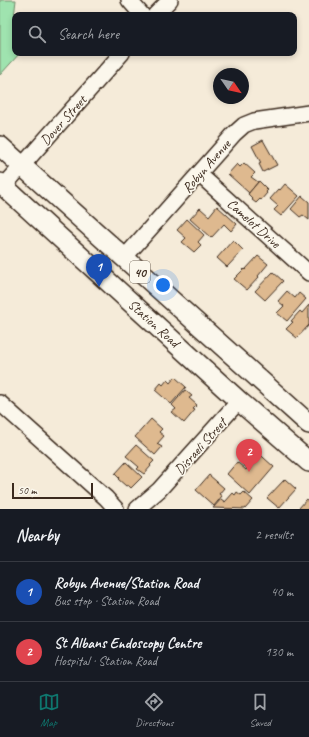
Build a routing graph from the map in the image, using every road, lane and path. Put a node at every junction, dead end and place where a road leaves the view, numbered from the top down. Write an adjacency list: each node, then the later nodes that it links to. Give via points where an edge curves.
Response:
1 (129, 0): 3 (street)
2 (170, 0): 4 (street)
3 (139, 12)
4 (158, 12)
5 (119, 56): 8 (street, Dover Street)
6 (309, 112): 9 (street, Robyn Avenue, via 254,120 244,125)
7 (0, 146): 8 (main road, Station Road / 40)
8 (22, 165): 10 (street, Dover Street); 11 (main road, Station Road / 40)
9 (199, 174): 11 (street, Robyn Avenue); 12 (street, Camelot Drive)
10 (2, 184): 14 (main road, Station Road / 40)
11 (124, 258): 13 (main road, Station Road / 40)
12 (309, 273)
13 (260, 379): 14 (main road); 16 (main road, Station Road / 40)
14 (239, 402): 17 (main road, Station Road / 40); 18 (street, Disraeli Street)
15 (0, 403): 19 (street)
16 (309, 424)
17 (309, 462)
18 (159, 490): 21 (street, Disraeli Street); 22 (street, Disraeli Street)
19 (111, 504): 20 (street)
20 (122, 509)
21 (137, 509)
22 (146, 509)

